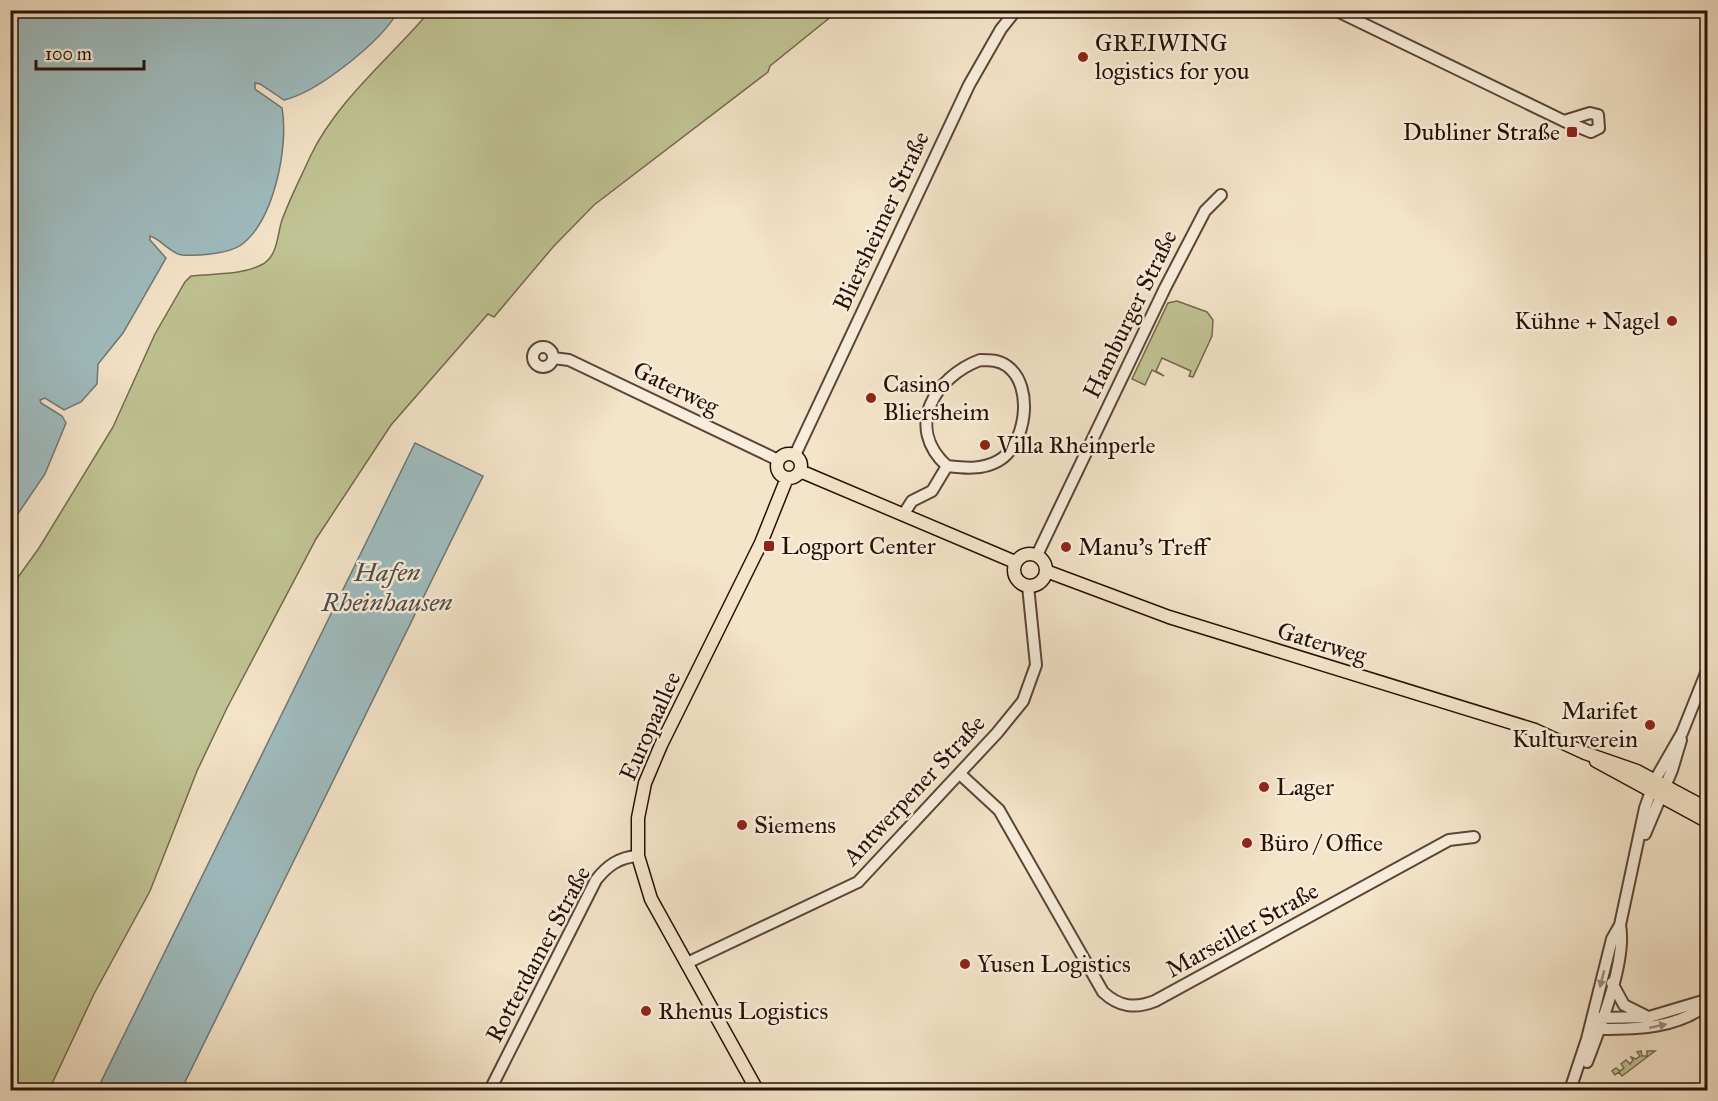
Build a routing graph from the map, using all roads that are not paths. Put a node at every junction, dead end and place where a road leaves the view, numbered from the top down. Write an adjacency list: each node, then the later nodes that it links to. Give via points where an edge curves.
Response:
1 (1016, 10): 6 (street, Bliersheimer Straße, via 1000,28 969,85)
2 (1335, 10): 3 (street)
3 (1564, 121)
4 (1221, 195): 12 (street, Hamburger Straße, via 1205,211 1165,288)
5 (553, 358): 7 (street, Gaterweg, via 569,360)
6 (795, 455): 7 (main road, via 784,455); 9 (main road, via 801,463)
7 (778, 460): 10 (main road, via 779,472)
8 (947, 466): 8 (street, via 934,452 926,425 940,388 966,365 980,360 995,360 1008,366 1023,394 1024,410 1011,449 999,461 984,466); 11 (street, via 932,491 912,501)
9 (800, 471): 10 (main road); 11 (main road)
10 (787, 478): 22 (main road, Europaallee, via 645,783 638,819)
11 (903, 515): 13 (main road)
12 (1037, 555): 13 (main road, via 1025,554); 14 (main road)
13 (1016, 562): 15 (main road, via 1016,579)
14 (1046, 571): 15 (main road, via 1041,582); 18 (main road, Gaterweg, via 1169,617 1535,730 1622,765)
15 (1028, 586): 17 (street, Antwerpener Straße, via 1036,665 1029,691 998,733)
16 (1707, 668): 18 (street, via 1679,751)
17 (960, 774): 21 (street, Marseiller Straße, via 999,810 1103,992 1125,1006 1155,1001 1449,840); 24 (street, Antwerpener Straße, via 858,882)
18 (1658, 788): 19 (main road); 20 (main road); 23 (street, via 1637,851)
19 (1707, 809)
20 (1707, 822)
21 (1474, 837)
22 (638, 856): 24 (main road, Europaallee, via 651,899); 29 (street, Rotterdamer Straße, via 618,860 596,880)
23 (1620, 925): 25 (street, via 1622,937); 28 (street, one-way to 28, via 1612,939)
24 (687, 963): 30 (main road, Europaallee)
25 (1612, 983): 27 (street, via 1624,1005); 28 (street)
26 (1707, 1002): 27 (street); 28 (street, one-way to 26, via 1654,1028 1688,1016)
27 (1649, 1017): 28 (street)
28 (1596, 1022): 31 (street); 32 (street)
29 (490, 1090)
30 (757, 1090)
31 (1570, 1090)
32 (1575, 1090)

